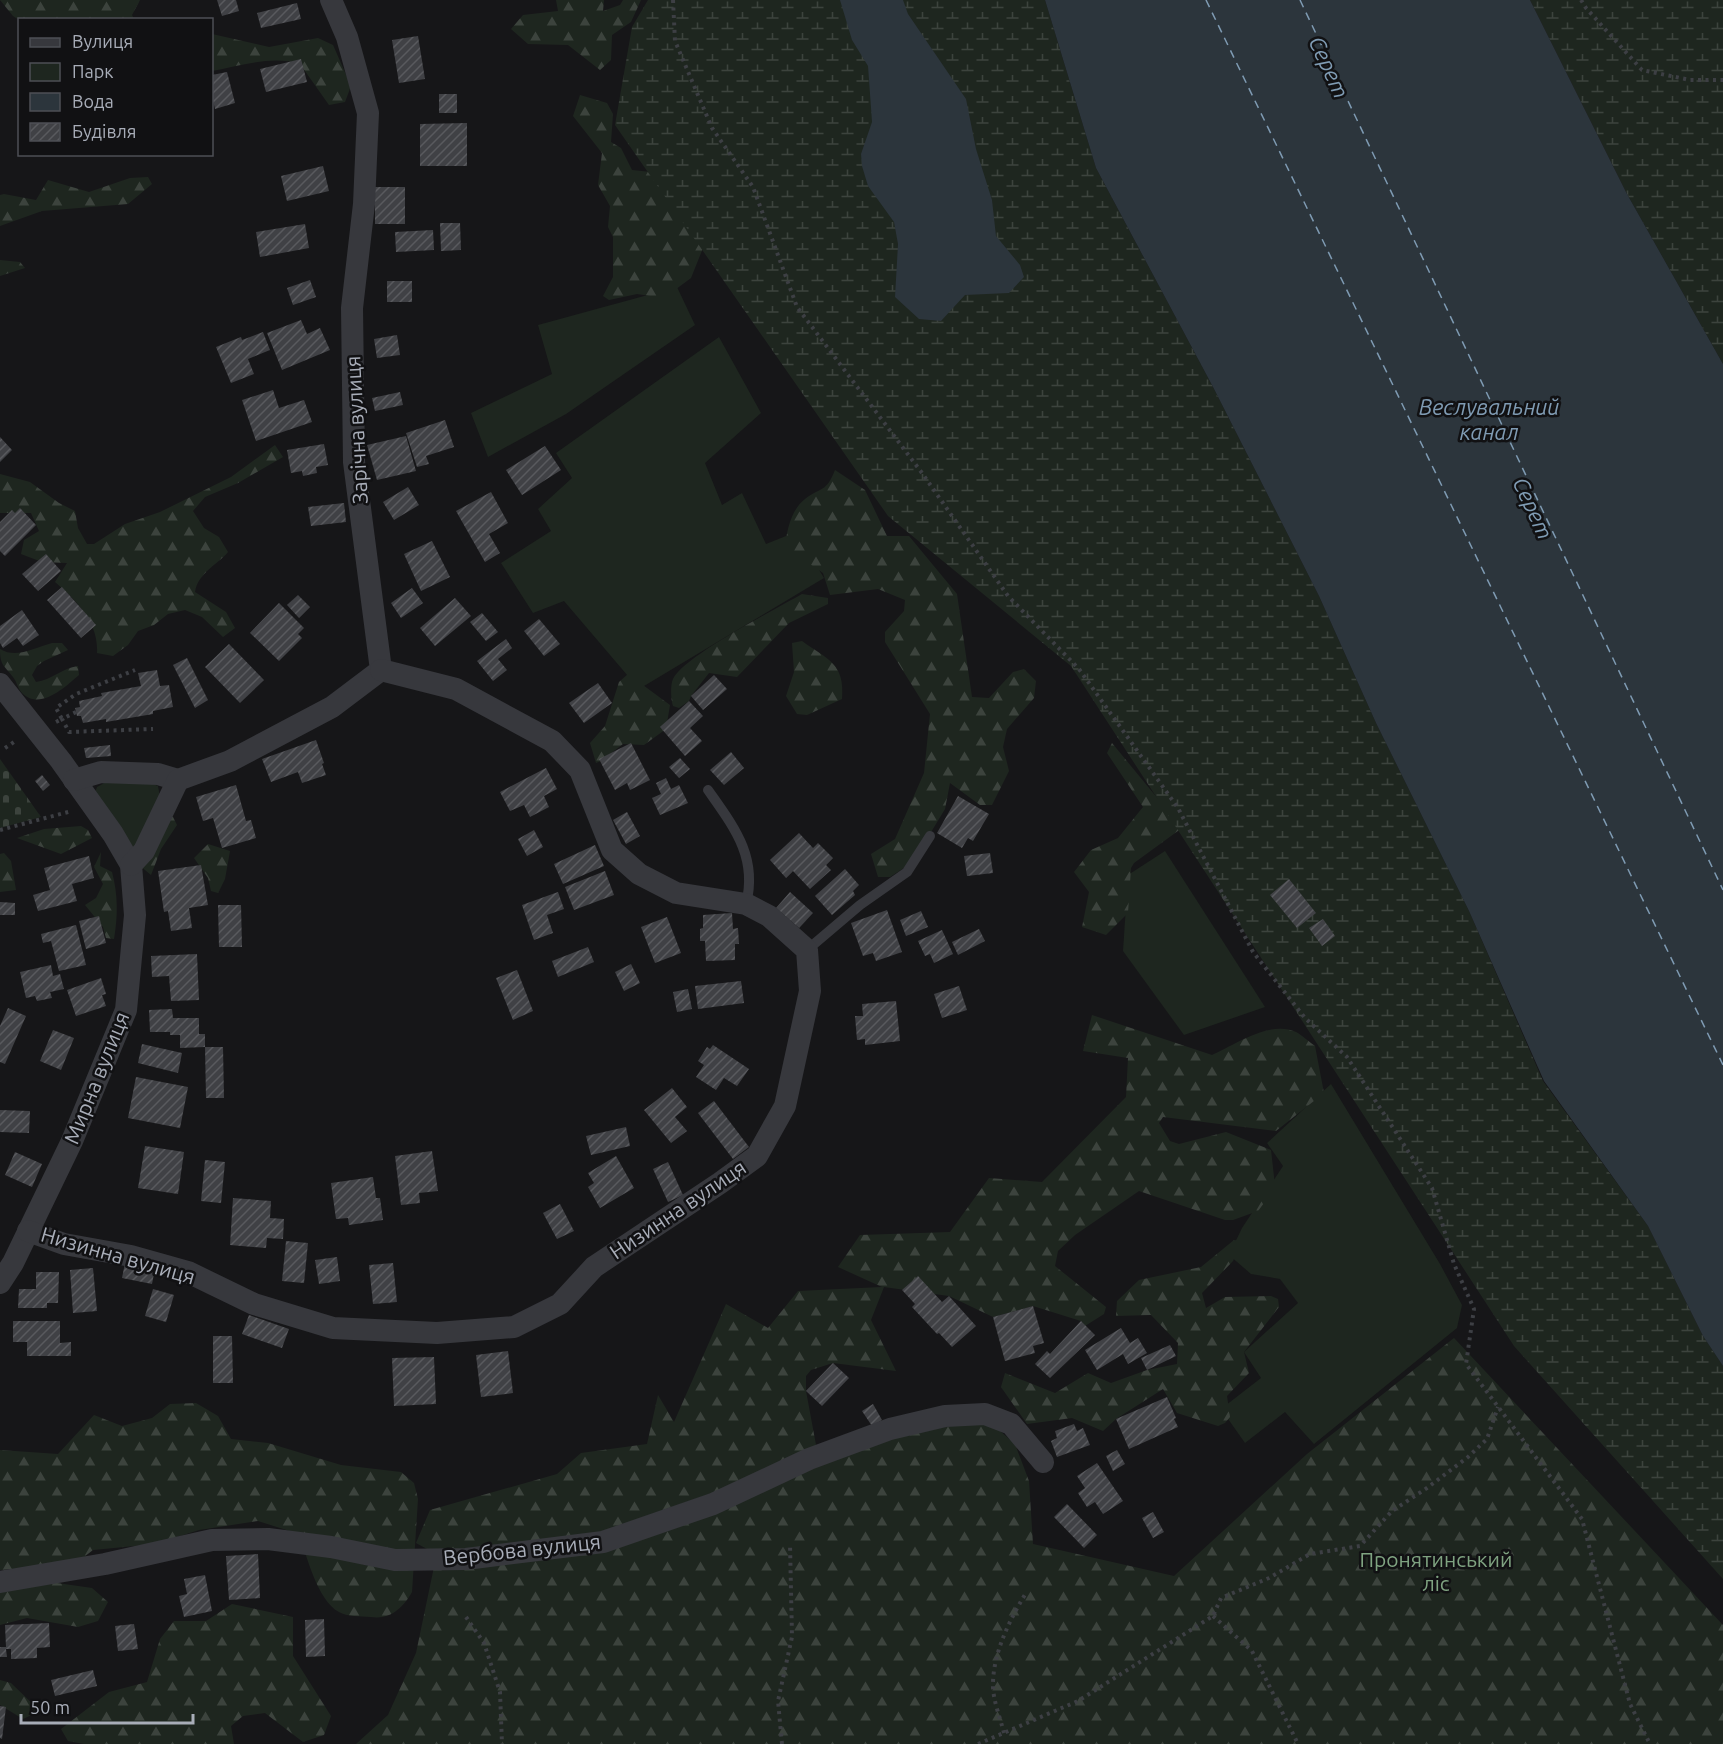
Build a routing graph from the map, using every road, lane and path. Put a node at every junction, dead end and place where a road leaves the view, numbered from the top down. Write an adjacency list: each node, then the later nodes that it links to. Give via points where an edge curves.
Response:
1 (331, 0): 6 (street, Зарічна вулиця, via 347,37 368,113 364,204 352,308 354,462)
2 (673, 0): 23 (path, via 675,41 712,128 753,187 797,307 922,473 1008,596 1085,678 1178,808 1253,952 1305,1018 1347,1057 1432,1188 1454,1264 1474,1309 1466,1364)
3 (1581, 0): 4 (path, via 1642,70 1690,80)
4 (1723, 80)
5 (135, 670): 9 (path, via 75,694 56,708)
6 (381, 670): 13 (street, via 332,707 230,761); 19 (street, via 456,689 552,741 580,770 612,850 639,874 676,893)
7 (0, 684): 12 (street, Мирна вулиця)
8 (76, 712): 9 (path)
9 (62, 719): 10 (path); 11 (path, via 69,732)
10 (50, 726)
11 (153, 729)
12 (74, 780): 13 (street, via 101,772 158,774); 18 (street, Мирна вулиця)
13 (178, 780): 18 (street, via 144,851)
14 (708, 790): 19 (lane, via 745,849 751,886)
15 (74, 810): 16 (path)
16 (0, 830)
17 (930, 836): 20 (lane, via 907,872)
18 (131, 865): 21 (street, Мирна вулиця, via 135,915 126,1010 72,1141)
19 (746, 904): 20 (street, via 769,916)
20 (807, 950): 21 (street, Низинна вулиця, via 810,991 785,1106 757,1156 594,1267 560,1304 514,1327 437,1333 333,1328 254,1304 188,1272 130,1256 64,1245)
21 (28, 1231): 22 (street, Мирна вулиця)
22 (0, 1283)
23 (1498, 1407): 28 (path, via 1486,1439 1427,1488 1392,1511 1360,1546 1310,1554 1269,1578 1221,1598); 35 (path, via 1582,1520 1630,1704)
24 (1043, 1462): 26 (street, Вербова вулиця, via 1011,1424 985,1414 945,1416 890,1429 809,1459 713,1504 603,1542 466,1559 395,1560 268,1539 212,1540)
25 (790, 1544): 32 (path, via 792,1637 778,1701)
26 (0, 1582)
27 (1026, 1593): 30 (path, via 1013,1615 992,1684)
28 (1213, 1616): 30 (path, via 1078,1701); 34 (path, via 1252,1651)
29 (466, 1617): 31 (path, via 484,1643 500,1692)
30 (1004, 1733): 33 (path)
31 (502, 1744)
32 (782, 1744)
33 (978, 1744)
34 (1298, 1744)
35 (1650, 1744)

